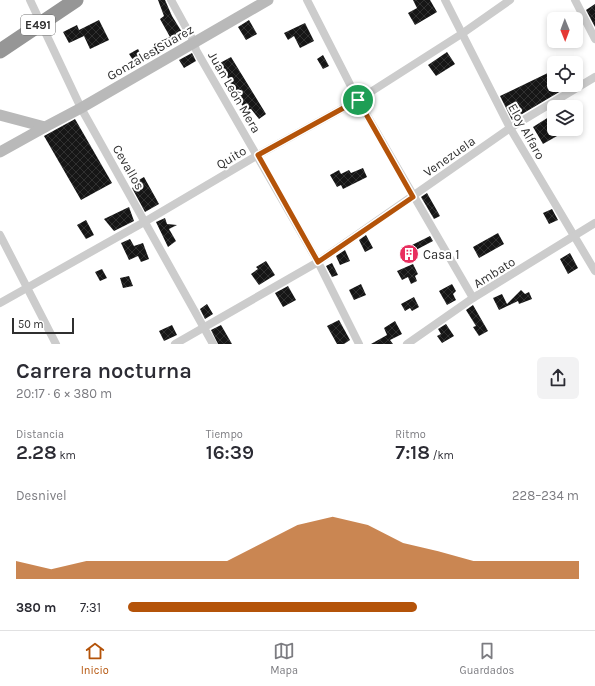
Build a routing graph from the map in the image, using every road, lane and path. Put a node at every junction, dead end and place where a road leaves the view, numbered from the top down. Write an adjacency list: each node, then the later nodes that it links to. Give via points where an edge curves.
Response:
1 (30, 0): 9 (street, Cevallos)
2 (76, 0): 9 (highway, E491)
3 (170, 0): 12 (street, Juan León Mera)
4 (268, 0): 12 (street, Gonzales Suarez)
5 (307, 0): 15 (street)
6 (445, 0): 10 (street, Eloy Alfaro)
7 (510, 0): 10 (street, Quito)
8 (575, 0): 11 (street)
9 (42, 23): 13 (highway, E491); 16 (street, Cevallos)
10 (463, 33): 15 (street, Quito); 19 (street, Eloy Alfaro)
11 (595, 39)
12 (194, 42): 16 (street, Gonzales Suarez); 21 (street, Juan León Mera, via 196,50)
13 (0, 51)
14 (595, 77): 19 (street, Venezuela)
15 (358, 100): 21 (street, Quito); 22 (street)
16 (82, 108): 18 (street, Gonzales Suarez); 23 (street, Cevallos)
17 (0, 114): 18 (street)
18 (45, 127): 20 (street, Gonzales Suarez)
19 (510, 128): 22 (street, Venezuela); 26 (street, Eloy Alfaro)
20 (0, 152)
21 (258, 155): 23 (street, Quito); 27 (street, Juan León Mera)
22 (413, 197): 27 (street, Venezuela); 30 (street)
23 (146, 221): 29 (street, Quito); 32 (street, Cevallos)
24 (595, 223): 26 (street, Ambato)
25 (0, 235): 29 (street)
26 (575, 236): 28 (street, Eloy Alfaro); 30 (street, Ambato)
27 (318, 262): 32 (street, Venezuela); 36 (street, Juan León Mera)
28 (595, 271)
29 (26, 288): 31 (street, Quito); 33 (street)
30 (473, 298): 37 (street, Ambato)
31 (0, 303)
32 (204, 328): 34 (street, Venezuela); 35 (street, Cevallos)
33 (56, 344)
34 (175, 344)
35 (213, 344)
36 (359, 344)
37 (407, 344)

